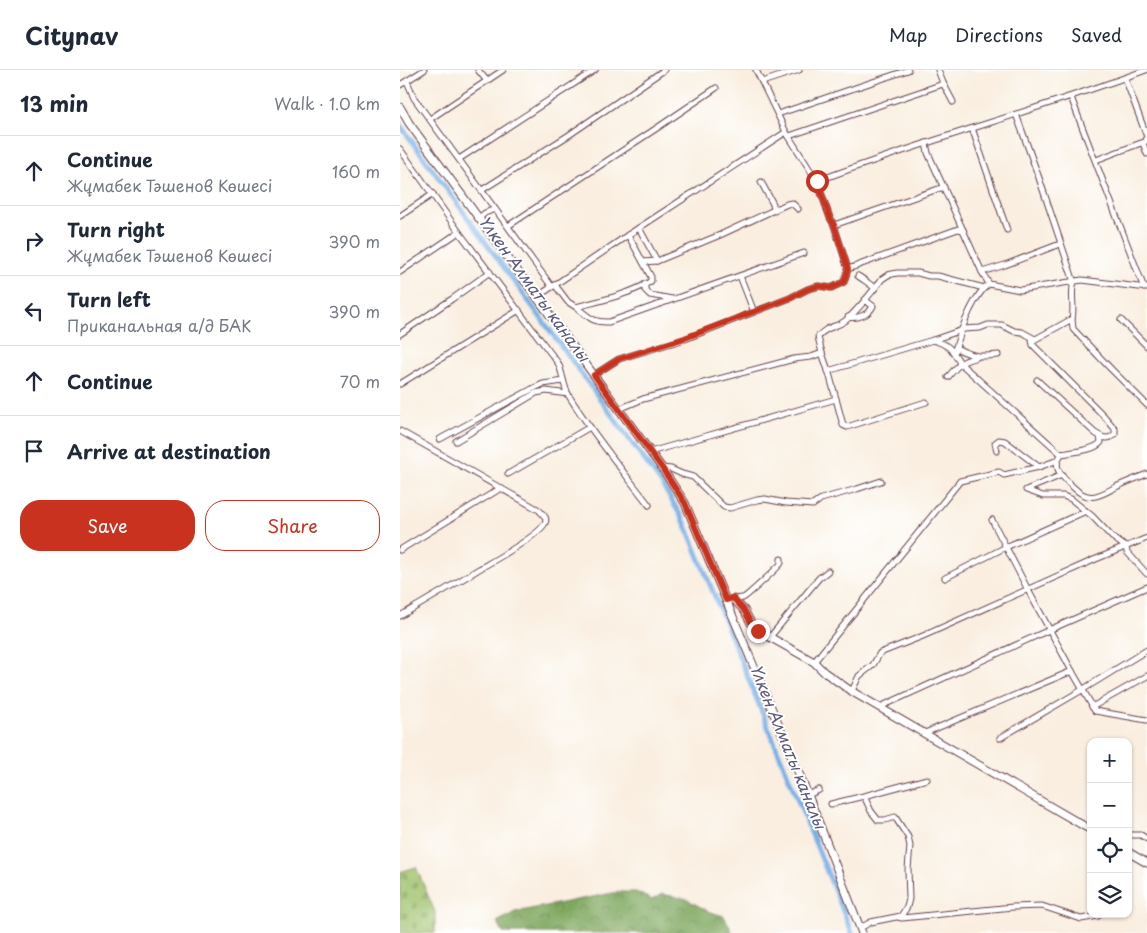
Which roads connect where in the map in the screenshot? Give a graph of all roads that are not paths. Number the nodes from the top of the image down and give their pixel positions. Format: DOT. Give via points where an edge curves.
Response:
graph roads {
  1 [pos="424,70"];
  2 [pos="478,70"];
  3 [pos="503,70"];
  4 [pos="595,70"];
  5 [pos="664,70"];
  6 [pos="756,70"];
  7 [pos="799,70"];
  8 [pos="908,70"];
  9 [pos="938,70"];
  10 [pos="1146,70"];
  11 [pos="1126,78"];
  12 [pos="487,80"];
  13 [pos="407,81"];
  14 [pos="762,82"];
  15 [pos="943,83"];
  16 [pos="400,85"];
  17 [pos="716,88"];
  18 [pos="1072,96"];
  19 [pos="953,102"];
  20 [pos="400,107"];
  21 [pos="778,114"];
  22 [pos="1016,114"];
  23 [pos="430,119"];
  24 [pos="972,128"];
  25 [pos="788,134"];
  26 [pos="926,143"];
  27 [pos="1143,143"];
  28 [pos="400,149"];
  29 [pos="1147,154"];
  30 [pos="403,158"];
  31 [pos="459,158"];
  32 [pos="1096,160"];
  33 [pos="817,181"];
  34 [pos="760,182"];
  35 [pos="944,187"];
  36 [pos="482,190"];
  37 [pos="433,194"];
  38 [pos="798,208"];
  39 [pos="495,209"];
  40 [pos="774,211"];
  41 [pos="400,216"];
  42 [pos="479,218"];
  43 [pos="834,225"];
  44 [pos="508,226"];
  45 [pos="639,228"];
  46 [pos="964,230"];
  47 [pos="1007,230"];
  48 [pos="459,232"];
  49 [pos="628,235"];
  50 [pos="1060,244"];
  51 [pos="804,253"];
  52 [pos="656,261"];
  53 [pos="643,262"];
  54 [pos="848,269"];
  55 [pos="400,272"];
  56 [pos="490,272"];
  57 [pos="982,272"];
  58 [pos="740,276"];
  59 [pos="858,276"];
  60 [pos="1074,282"];
  61 [pos="645,284"];
  62 [pos="989,284"];
  63 [pos="553,286"];
  64 [pos="875,288"];
  65 [pos="984,288"];
  66 [pos="1146,288"];
  67 [pos="537,297"];
  68 [pos="673,299"];
  69 [pos="866,300"];
  70 [pos="576,307"];
  71 [pos="519,310"];
  72 [pos="754,312"];
  73 [pos="848,317"];
  74 [pos="1072,319"];
  75 [pos="1122,320"];
  76 [pos="962,329"];
  77 [pos="400,334"];
  78 [pos="1035,339"];
  79 [pos="933,340"];
  80 [pos="1147,346"];
  81 [pos="955,350"];
  82 [pos="822,353"];
  83 [pos="998,355"];
  84 [pos="980,357"];
  85 [pos="961,363"];
  86 [pos="828,371"];
  87 [pos="594,375"];
  88 [pos="948,376"];
  89 [pos="1036,380"];
  90 [pos="563,381"];
  91 [pos="400,384"];
  92 [pos="568,394"];
  93 [pos="836,400"];
  94 [pos="926,402"];
  95 [pos="1147,405"];
  96 [pos="620,410"];
  97 [pos="590,427"];
  98 [pos="400,431"];
  99 [pos="1100,436"];
  100 [pos="440,439"];
  101 [pos="456,441"];
  102 [pos="997,451"];
  103 [pos="650,452"];
  104 [pos="1060,454"];
  105 [pos="1058,460"];
  106 [pos="1039,467"];
  107 [pos="662,468"];
  108 [pos="508,474"];
  109 [pos="1147,474"];
  110 [pos="1062,475"];
  111 [pos="881,481"];
  112 [pos="501,488"];
  113 [pos="649,505"];
  114 [pos="1086,511"];
  115 [pos="992,520"];
  116 [pos="1147,538"];
  117 [pos="1006,547"];
  118 [pos="1126,547"];
  119 [pos="400,550"];
  120 [pos="781,558"];
  121 [pos="828,571"];
  122 [pos="1147,574"];
  123 [pos="945,578"];
  124 [pos="1147,587"];
  125 [pos="1028,590"];
  126 [pos="730,600"];
  127 [pos="400,616"];
  128 [pos="1050,630"];
  129 [pos="770,637"];
  130 [pos="1147,650"];
  131 [pos="814,662"];
  132 [pos="1072,671"];
  133 [pos="1147,676"];
  134 [pos="1082,690"];
  135 [pos="852,692"];
  136 [pos="880,707"];
  137 [pos="1092,707"];
  138 [pos="1147,720"];
  139 [pos="925,733"];
  140 [pos="1000,738"];
  141 [pos="927,779"];
  142 [pos="819,790"];
  143 [pos="808,795"];
  144 [pos="864,796"];
  145 [pos="831,804"];
  146 [pos="1088,828"];
  147 [pos="1132,835"];
  148 [pos="1147,839"];
  149 [pos="1132,854"];
  150 [pos="1147,863"];
  151 [pos="898,917"];
  152 [pos="1087,918"];
  153 [pos="861,930"];
  1 -- 13 [label="street"];
  2 -- 12 [label="street"];
  3 -- 12 [label="street"];
  4 -- 31 [label="street"];
  5 -- 36 [label="street"];
  6 -- 14 [label="street"];
  7 -- 14 [label="street"];
  8 -- 21 [label="street"];
  9 -- 15 [label="street"];
  10 -- 11 [label="street"];
  11 -- 18 [label="street"];
  11 -- 27 [label="street" via="1146,137"];
  12 -- 23 [label="street"];
  13 -- 16 [label="street"];
  13 -- 23 [label="street" via="414,98"];
  14 -- 21 [label="street"];
  15 -- 19 [label="street"];
  15 -- 25 [label="street"];
  17 -- 44 [label="street"];
  18 -- 22 [label="street"];
  18 -- 32 [label="street"];
  20 -- 42 [label="main road"];
  21 -- 25 [label="street"];
  22 -- 24 [label="street"];
  22 -- 50 [label="street"];
  23 -- 31 [label="street"];
  24 -- 26 [label="street"];
  24 -- 47 [label="street"];
  25 -- 33 [label="street"];
  25 -- 45 [label="street"];
  26 -- 33 [label="street"];
  26 -- 35 [label="street"];
  27 -- 29 [label="street"];
  27 -- 32 [label="street"];
  28 -- 30 [label="street"];
  30 -- 37 [label="street"];
  31 -- 36 [label="street"];
  32 -- 66 [label="street"];
  33 -- 43 [label="street"];
  34 -- 40 [label="street"];
  35 -- 43 [label="street"];
  35 -- 46 [label="street"];
  36 -- 39 [label="street"];
  37 -- 41 [label="street"];
  37 -- 48 [label="street"];
  38 -- 40 [label="street" via="792,203"];
  39 -- 42 [label="street"];
  39 -- 44 [label="street"];
  40 -- 52 [label="street"];
  42 -- 67 [label="main road"];
  43 -- 54 [label="street"];
  44 -- 63 [label="street"];
  45 -- 49 [label="street"];
  45 -- 52 [label="street"];
  46 -- 54 [label="street" via="958,229"];
  46 -- 57 [label="street"];
  48 -- 55 [label="street"];
  48 -- 56 [label="street"];
  49 -- 53 [label="street"];
  49 -- 63 [label="street"];
  50 -- 57 [label="street"];
  50 -- 60 [label="street"];
  51 -- 58 [label="street"];
  52 -- 53 [label="street"];
  53 -- 61 [label="street" via="651,277 651,281"];
  54 -- 72 [label="street" via="844,282 831,288 819,286 808,289"];
  56 -- 71 [label="street"];
  56 -- 77 [label="street"];
  57 -- 62 [label="street"];
  58 -- 68 [label="street"];
  58 -- 72 [label="street"];
  59 -- 64 [label="street"];
  60 -- 62 [label="street" via="1020,290"];
  60 -- 66 [label="street" via="1082,280"];
  60 -- 74 [label="street"];
  61 -- 68 [label="street" via="650,295"];
  61 -- 70 [label="street"];
  62 -- 65 [label="street"];
  63 -- 67 [label="street"];
  63 -- 70 [label="street"];
  64 -- 65 [label="street" via="888,275 918,272"];
  64 -- 69 [label="street"];
  65 -- 76 [label="street"];
  67 -- 87 [label="main road"];
  68 -- 70 [label="street" via="600,323"];
  69 -- 73 [label="street"];
  69 -- 73 [label="street" via="872,306 869,312"];
  71 -- 90 [label="street" via="558,363"];
  71 -- 91 [label="street"];
  72 -- 87 [label="street" via="619,359"];
  73 -- 82 [label="street" via="822,332 818,338"];
  74 -- 78 [label="street"];
  74 -- 95 [label="street" via="1073,329"];
  75 -- 80 [label="street"];
  76 -- 78 [label="street" via="1002,325"];
  76 -- 79 [label="street"];
  76 -- 81 [label="street"];
  78 -- 99 [label="street" via="1033,345 1115,429 1112,437 1105,439"];
  79 -- 81 [label="street"];
  79 -- 86 [label="street"];
  81 -- 84 [label="street"];
  81 -- 85 [label="street"];
  82 -- 86 [label="street"];
  82 -- 96 [label="street" via="642,399"];
  83 -- 84 [label="street"];
  84 -- 85 [label="street"];
  85 -- 88 [label="street"];
  85 -- 104 [label="street"];
  86 -- 93 [label="street"];
  87 -- 96 [label="main road"];
  89 -- 99 [label="street"];
  90 -- 92 [label="street"];
  90 -- 100 [label="street" via="532,389"];
  92 -- 97 [label="street"];
  92 -- 101 [label="street" via="536,393"];
  93 -- 94 [label="street" via="843,424 847,427"];
  93 -- 103 [label="street"];
  96 -- 103 [label="main road"];
  97 -- 108 [label="street"];
  97 -- 113 [label="street"];
  98 -- 112 [label="street"];
  99 -- 104 [label="street" via="1099,445"];
  102 -- 106 [label="street" via="995,442 1005,440"];
  103 -- 107 [label="main road"];
  104 -- 105 [label="street"];
  105 -- 106 [label="street"];
  105 -- 110 [label="street"];
  106 -- 131 [label="street" via="960,481"];
  107 -- 111 [label="street" via="693,477 724,507 730,508 765,499 813,505 820,499"];
  107 -- 126 [label="main road" via="685,503"];
  109 -- 110 [label="street" via="1094,497 1076,490"];
  110 -- 114 [label="street" via="1026,490 1043,496 1063,496"];
  112 -- 119 [label="street"];
  112 -- 127 [label="street" via="539,510 545,523 521,544"];
  114 -- 117 [label="street"];
  114 -- 118 [label="street"];
  115 -- 117 [label="street"];
  116 -- 118 [label="street"];
  117 -- 123 [label="street"];
  117 -- 125 [label="street"];
  118 -- 122 [label="street"];
  118 -- 125 [label="street"];
  120 -- 126 [label="street" via="773,573 748,595"];
  121 -- 129 [label="street"];
  124 -- 128 [label="street"];
  125 -- 128 [label="street"];
  125 -- 135 [label="street" via="880,653 873,665 859,676"];
  126 -- 129 [label="main road" via="744,610 758,631"];
  126 -- 143 [label="main road"];
  128 -- 132 [label="street"];
  128 -- 136 [label="street"];
  129 -- 131 [label="main road"];
  130 -- 134 [label="street"];
  131 -- 135 [label="main road"];
  132 -- 134 [label="street"];
  132 -- 139 [label="street"];
  133 -- 137 [label="street"];
  134 -- 137 [label="street"];
  134 -- 140 [label="street"];
  135 -- 136 [label="main road"];
  136 -- 139 [label="main road"];
  137 -- 138 [label="street" via="1095,712"];
  139 -- 146 [label="main road"];
  141 -- 144 [label="street"];
  142 -- 143 [label="street"];
  143 -- 153 [label="main road"];
  144 -- 145 [label="street"];
  144 -- 151 [label="street" via="878,820 895,817 908,837 909,899"];
  147 -- 148 [label="street"];
  149 -- 150 [label="main road"];
  151 -- 152 [label="street" via="1042,906 1081,919"];
  151 -- 153 [label="street" via="870,922"];
}
